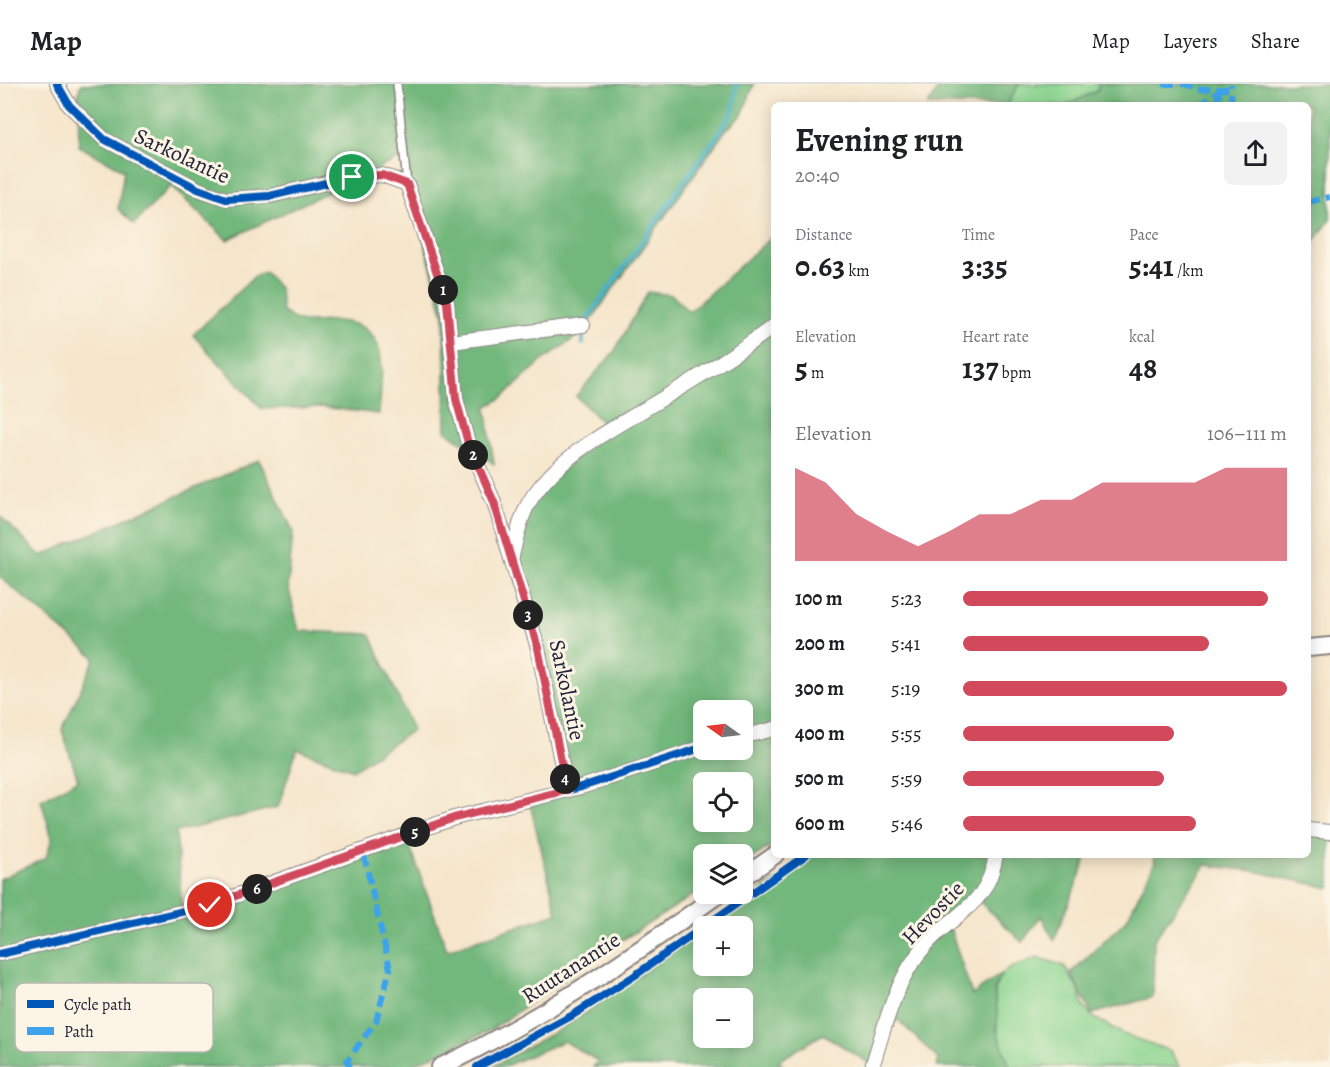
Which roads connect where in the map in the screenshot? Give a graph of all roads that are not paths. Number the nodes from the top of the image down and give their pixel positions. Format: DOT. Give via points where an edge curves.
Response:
graph roads {
  1 [pos="57,84"];
  2 [pos="397,84"];
  3 [pos="407,184"];
  4 [pos="583,325"];
  5 [pos="771,328"];
  6 [pos="451,342"];
  7 [pos="511,558"];
  8 [pos="1330,646"];
  9 [pos="1311,648"];
  10 [pos="771,730"];
  11 [pos="753,734"];
  12 [pos="693,750"];
  13 [pos="567,790"];
  14 [pos="1311,830"];
  15 [pos="1330,832"];
  16 [pos="771,858"];
  17 [pos="996,858"];
  18 [pos="753,870"];
  19 [pos="705,904"];
  20 [pos="0,954"];
  21 [pos="440,1067"];
  22 [pos="872,1067"];
  1 -- 3 [label="street, Sarkolantie" via="69,105 104,139 198,189 226,199 270,195 352,177 382,175"];
  2 -- 3 [label="lane"];
  3 -- 6 [label="street, Sarkolantie" via="447,303"];
  4 -- 6 [label="street"];
  5 -- 7 [label="street" via="570,457 531,498"];
  6 -- 7 [label="street, Sarkolantie" via="456,399 468,443 494,502"];
  7 -- 13 [label="street, Sarkolantie" via="538,648"];
  8 -- 9 [label="street"];
  10 -- 11 [label="street"];
  12 -- 13 [label="street"];
  13 -- 20 [label="street" via="454,818 210,905"];
  14 -- 15 [label="street"];
  16 -- 18 [label="street"];
  17 -- 22 [label="street, Hevostie" via="993,874 978,900 925,946 897,990"];
  19 -- 21 [label="street, Ruutanantie" via="540,1016"];
}
